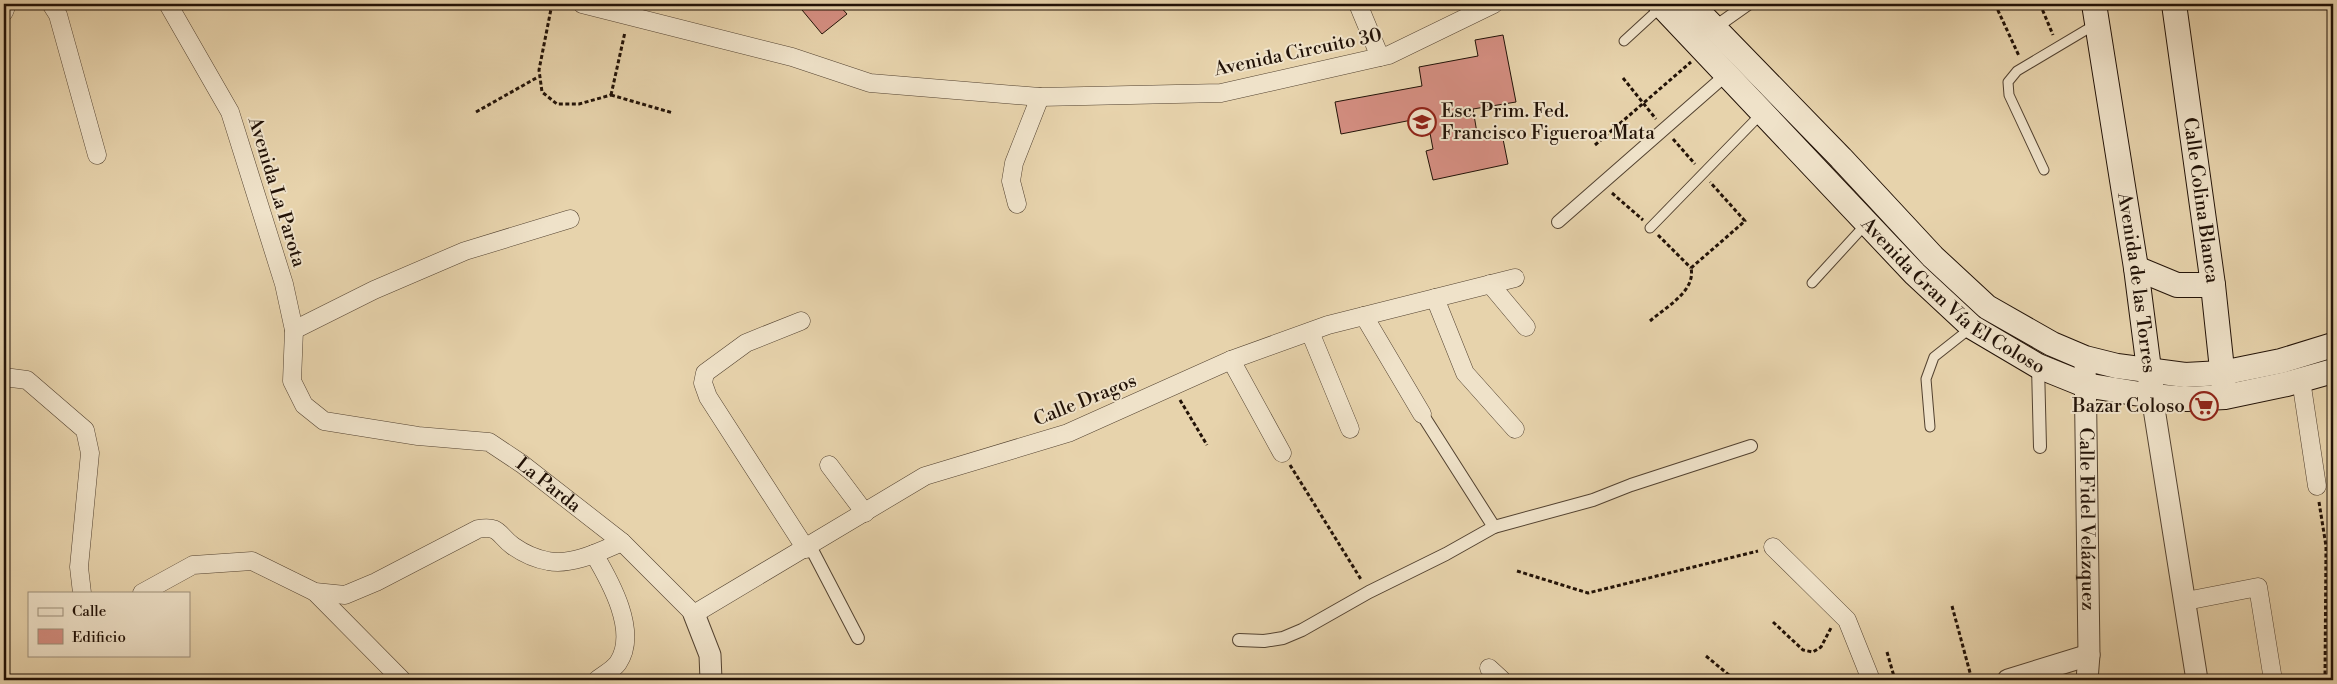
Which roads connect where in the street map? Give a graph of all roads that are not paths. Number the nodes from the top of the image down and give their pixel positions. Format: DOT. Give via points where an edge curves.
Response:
graph roads {
  1 [pos="7,4"];
  2 [pos="51,4"];
  3 [pos="168,4"];
  4 [pos="582,4"];
  5 [pos="1358,4"];
  6 [pos="1494,4"];
  7 [pos="1691,4"];
  8 [pos="1748,4"];
  9 [pos="2174,4"];
  10 [pos="1661,5"];
  11 [pos="4,12"];
  12 [pos="2095,13"];
  13 [pos="1714,28"];
  14 [pos="1624,41"];
  15 [pos="1380,57"];
  16 [pos="1727,74"];
  17 [pos="1040,97"];
  18 [pos="1763,112"];
  19 [pos="97,155"];
  20 [pos="2044,170"];
  21 [pos="1016,204"];
  22 [pos="570,219"];
  23 [pos="1558,222"];
  24 [pos="1868,223"];
  25 [pos="1650,228"];
  26 [pos="2136,268"];
  27 [pos="1515,278"];
  28 [pos="1812,283"];
  29 [pos="1490,284"];
  30 [pos="2213,285"];
  31 [pos="1435,298"];
  32 [pos="1364,316"];
  33 [pos="801,321"];
  34 [pos="1526,327"];
  35 [pos="1972,327"];
  36 [pos="294,330"];
  37 [pos="1310,332"];
  38 [pos="2333,345"];
  39 [pos="2085,358"];
  40 [pos="1231,360"];
  41 [pos="2038,366"];
  42 [pos="2149,371"];
  43 [pos="2333,371"];
  44 [pos="2222,373"];
  45 [pos="4,377"];
  46 [pos="2301,380"];
  47 [pos="2085,385"];
  48 [pos="2152,396"];
  49 [pos="2225,397"];
  50 [pos="304,405"];
  51 [pos="1422,414"];
  52 [pos="1930,426"];
  53 [pos="1350,429"];
  54 [pos="1515,429"];
  55 [pos="1751,446"];
  56 [pos="2040,447"];
  57 [pos="1282,453"];
  58 [pos="829,465"];
  59 [pos="2317,486"];
  60 [pos="865,513"];
  61 [pos="1494,527"];
  62 [pos="622,542"];
  63 [pos="808,547"];
  64 [pos="1773,547"];
  65 [pos="594,554"];
  66 [pos="82,592"];
  67 [pos="144,592"];
  68 [pos="315,592"];
  69 [pos="2186,601"];
  70 [pos="694,614"];
  71 [pos="858,638"];
  72 [pos="1239,640"];
  73 [pos="2089,655"];
  74 [pos="1489,668"];
  75 [pos="402,680"];
  76 [pos="597,680"];
  77 [pos="711,680"];
  78 [pos="1502,680"];
  79 [pos="1871,680"];
  80 [pos="2008,680"];
  81 [pos="2087,680"];
  82 [pos="2197,680"];
  83 [pos="2273,680"];
  1 -- 11 [label="street"];
  2 -- 19 [label="street" via="58,15"];
  3 -- 36 [label="street, Avenida La Parota" via="230,112 284,284"];
  4 -- 17 [label="street, Avenida Circuito 30" via="792,57 870,83"];
  5 -- 15 [label="street"];
  6 -- 15 [label="street, Avenida Circuito 30"];
  7 -- 13 [label="main road, Avenida Gran Vía El Coloso"];
  8 -- 13 [label="street"];
  9 -- 30 [label="main road, Calle Colina Blanca"];
  10 -- 14 [label="lane"];
  10 -- 16 [label="main road, Avenida Gran Vía El Coloso"];
  12 -- 20 [label="lane" via="2058,46 2017,70 2008,82 2008,95"];
  12 -- 26 [label="main road, Avenida de las Torres"];
  13 -- 39 [label="main road, Avenida Gran Vía El Coloso" via="1842,158 1933,257 1987,307 2052,344"];
  15 -- 17 [label="street, Avenida Circuito 30" via="1221,93"];
  16 -- 18 [label="main road, Avenida Gran Vía El Coloso"];
  16 -- 23 [label="street"];
  17 -- 21 [label="street" via="1014,163 1012,181"];
  18 -- 24 [label="main road, Avenida Gran Vía El Coloso"];
  18 -- 25 [label="lane"];
  22 -- 36 [label="street" via="465,251 374,290"];
  24 -- 28 [label="lane"];
  24 -- 35 [label="main road, Avenida Gran Vía El Coloso" via="1915,274"];
  26 -- 30 [label="main road" via="2178,285"];
  26 -- 42 [label="main road, Avenida de las Torres"];
  27 -- 29 [label="street, Calle Dragos"];
  29 -- 31 [label="street, Calle Dragos"];
  29 -- 34 [label="street"];
  30 -- 44 [label="main road, Calle Colina Blanca"];
  31 -- 32 [label="street, Calle Dragos"];
  31 -- 54 [label="street" via="1465,373"];
  32 -- 37 [label="street, Calle Dragos"];
  32 -- 51 [label="street"];
  33 -- 63 [label="street" via="746,343 705,373 703,383 708,397"];
  35 -- 41 [label="main road, Avenida Gran Vía El Coloso"];
  35 -- 52 [label="lane" via="1934,357 1926,379"];
  36 -- 50 [label="street, Avenida La Parota" via="292,382"];
  37 -- 40 [label="street, Calle Dragos"];
  37 -- 53 [label="street"];
  38 -- 44 [label="main road, Avenida Gran Vía El Coloso" via="2281,361"];
  39 -- 42 [label="main road, Avenida Gran Vía El Coloso"];
  39 -- 47 [label="street, Calle Fidel Velázquez"];
  40 -- 57 [label="street"];
  40 -- 60 [label="street, Calle Dragos" via="1068,433 925,476"];
  41 -- 47 [label="main road, Avenida Gran Vía El Coloso"];
  41 -- 56 [label="street"];
  42 -- 44 [label="main road, Avenida Gran Vía El Coloso" via="2185,375"];
  42 -- 48 [label="main road, Avenida de las Torres"];
  43 -- 46 [label="main road, Avenida Gran Vía El Coloso"];
  44 -- 49 [label="main road, Calle Colina Blanca"];
  45 -- 66 [label="street" via="27,380 85,430 90,453 79,567"];
  46 -- 49 [label="main road, Avenida Gran Vía El Coloso"];
  46 -- 59 [label="street"];
  47 -- 48 [label="main road, Avenida Gran Vía El Coloso"];
  47 -- 73 [label="street, Calle Fidel Velázquez"];
  48 -- 49 [label="main road, Avenida Gran Vía El Coloso" via="2187,399"];
  48 -- 69 [label="street, Avenida de las Torres"];
  50 -- 62 [label="street, La Parda" via="324,421 418,436 488,442 522,464"];
  51 -- 61 [label="street"];
  55 -- 61 [label="street" via="1593,500"];
  58 -- 60 [label="street"];
  60 -- 63 [label="street, Calle Dragos"];
  61 -- 72 [label="street" via="1302,630 1264,642"];
  62 -- 65 [label="street"];
  62 -- 70 [label="street, La Parda"];
  63 -- 70 [label="street, Calle Dragos"];
  63 -- 71 [label="street"];
  64 -- 79 [label="street" via="1847,620"];
  65 -- 68 [label="street" via="549,562 526,554 499,531 488,527 345,594"];
  65 -- 76 [label="street" via="609,580 626,628 625,644 618,663"];
  67 -- 68 [label="street" via="193,565 252,561"];
  68 -- 75 [label="street"];
  69 -- 82 [label="street, Avenida de las Torres"];
  69 -- 83 [label="street" via="2258,587"];
  70 -- 77 [label="street, La Parda" via="710,655"];
  73 -- 80 [label="street"];
  73 -- 81 [label="street, Calle Fidel Velázquez"];
  74 -- 78 [label="street"];
}
